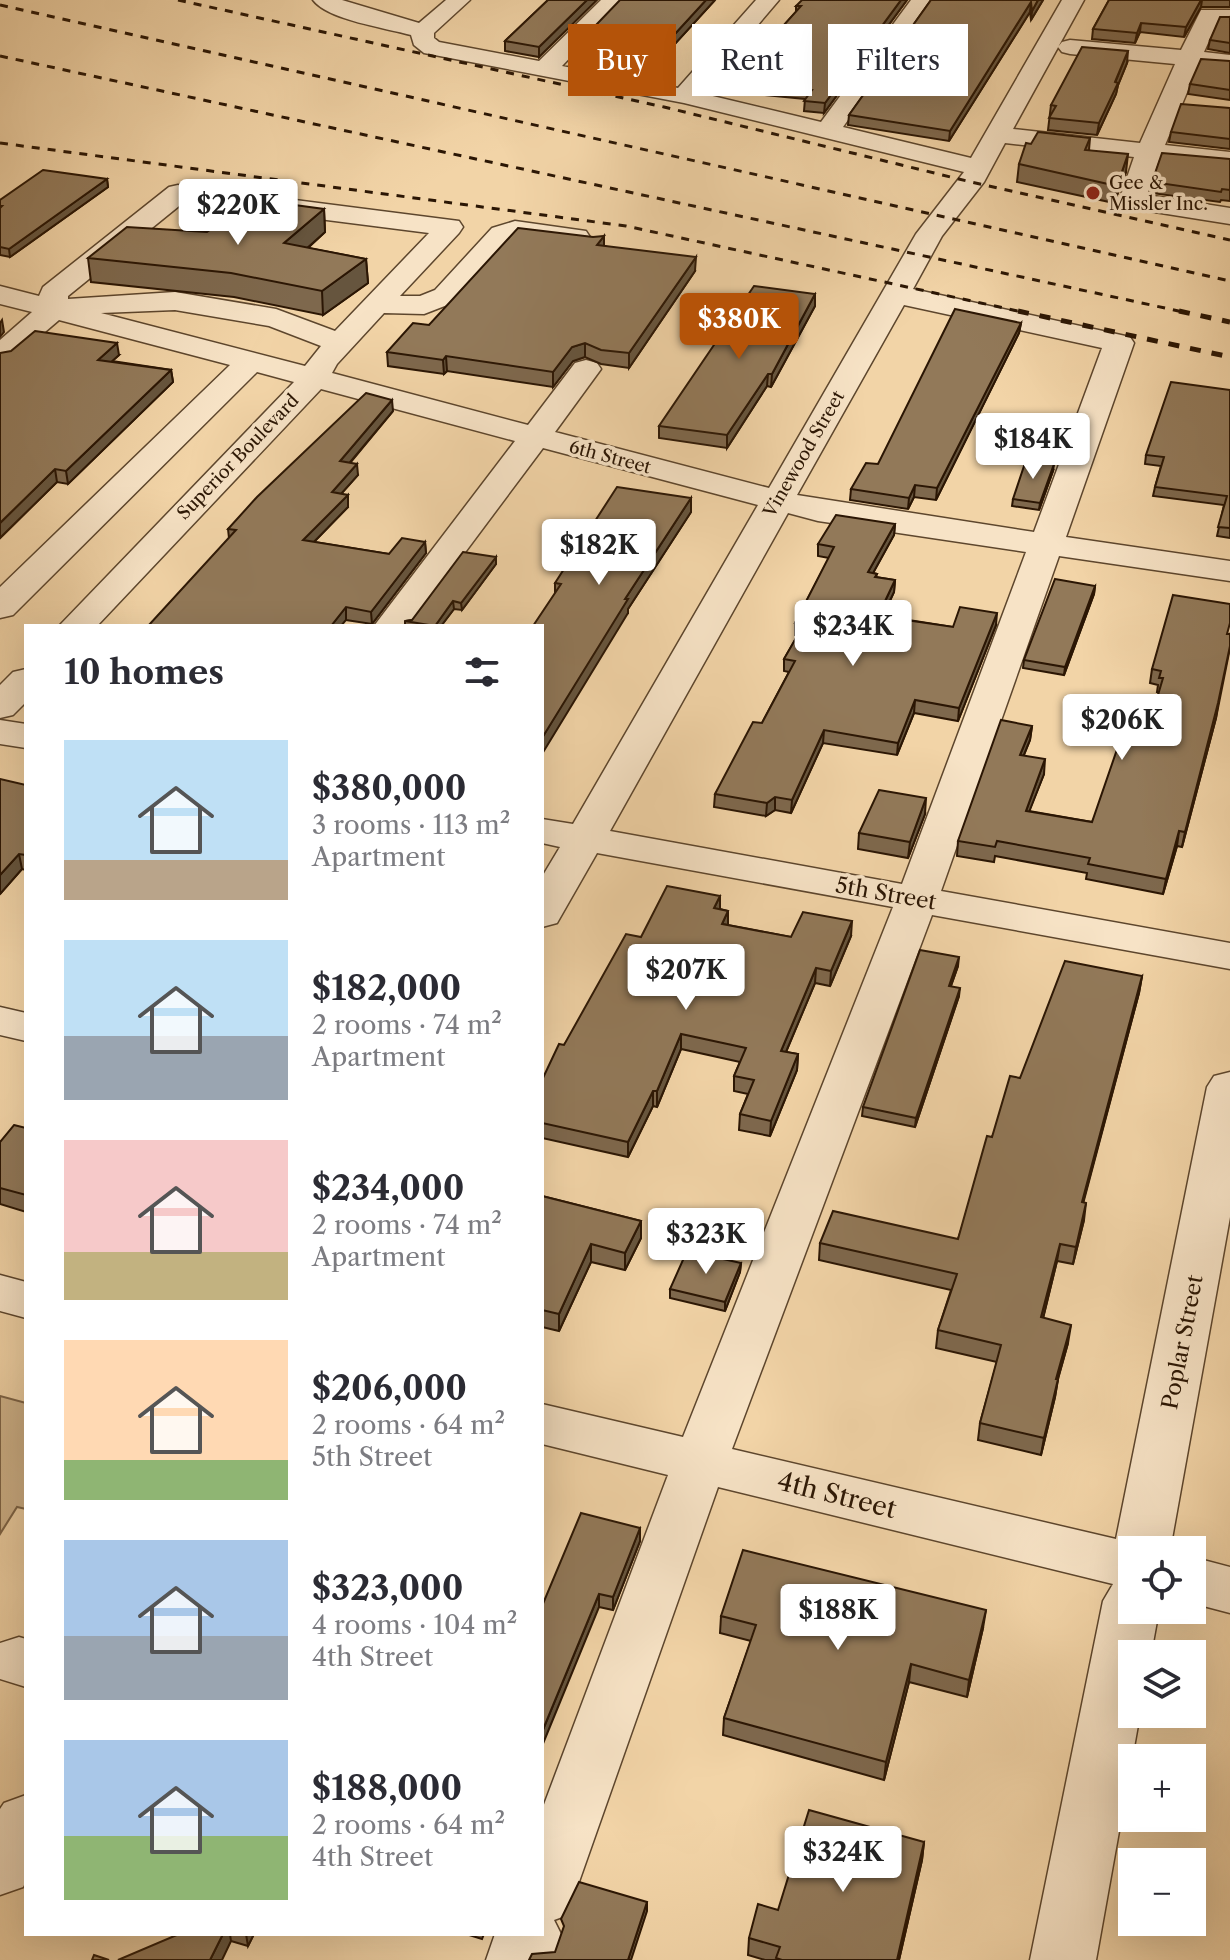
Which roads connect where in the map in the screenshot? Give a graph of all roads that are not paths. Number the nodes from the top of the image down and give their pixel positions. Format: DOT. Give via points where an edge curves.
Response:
graph roads {
  1 [pos="324,0"];
  2 [pos="459,0"];
  3 [pos="614,0"];
  4 [pos="768,0"];
  5 [pos="922,0"];
  6 [pos="1073,0"];
  7 [pos="1230,17"];
  8 [pos="423,31"];
  9 [pos="1048,45"];
  10 [pos="1190,58"];
  11 [pos="1230,62"];
  12 [pos="545,69"];
  13 [pos="684,96"];
  14 [pos="1172,103"];
  15 [pos="1201,106"];
  16 [pos="826,133"];
  17 [pos="998,135"];
  18 [pos="1148,151"];
  19 [pos="1230,160"];
  20 [pos="979,168"];
  21 [pos="1230,216"];
  22 [pos="593,240"];
  23 [pos="386,294"];
  24 [pos="895,294"];
  25 [pos="0,295"];
  26 [pos="54,309"];
  27 [pos="340,343"];
  28 [pos="0,355"];
  29 [pos="250,362"];
  30 [pos="586,369"];
  31 [pos="314,379"];
  32 [pos="533,436"];
  33 [pos="777,501"];
  34 [pos="1048,545"];
  35 [pos="1230,571"];
  36 [pos="0,607"];
  37 [pos="79,624"];
  38 [pos="393,624"];
  39 [pos="24,682"];
  40 [pos="0,707"];
  41 [pos="0,732"];
  42 [pos="24,736"];
  43 [pos="544,831"];
  44 [pos="585,838"];
  45 [pos="917,899"];
  46 [pos="544,910"];
  47 [pos="1230,956"];
  48 [pos="0,1021"];
  49 [pos="24,1027"];
  50 [pos="1230,1087"];
  51 [pos="0,1293"];
  52 [pos="24,1299"];
  53 [pos="544,1424"];
  54 [pos="700,1462"];
  55 [pos="1145,1536"];
  56 [pos="1118,1563"];
  57 [pos="1206,1584"];
  58 [pos="1230,1590"];
  59 [pos="1128,1624"];
  60 [pos="24,1825"];
  61 [pos="0,1867"];
  62 [pos="544,1891"];
  63 [pos="527,1936"];
  64 [pos="519,1960"];
  65 [pos="1063,1960"];
  1 -- 8 [label="street"];
  2 -- 8 [label="street"];
  3 -- 12 [label="street"];
  4 -- 13 [label="street"];
  5 -- 16 [label="street"];
  6 -- 9 [label="street, Vinewood Street"];
  7 -- 10 [label="street" via="1209,15"];
  8 -- 12 [label="street" via="422,40 432,48"];
  9 -- 10 [label="street"];
  9 -- 17 [label="street, Vinewood Street"];
  10 -- 11 [label="street"];
  10 -- 14 [label="street"];
  12 -- 13 [label="street"];
  13 -- 16 [label="street"];
  14 -- 15 [label="street"];
  14 -- 18 [label="street"];
  16 -- 20 [label="street"];
  17 -- 18 [label="street"];
  17 -- 20 [label="street, Vinewood Street"];
  18 -- 19 [label="street"];
  18 -- 21 [label="street" via="1132,201"];
  20 -- 24 [label="street, Vinewood Street" via="930,234"];
  22 -- 23 [label="street" via="515,229 502,234 445,296 424,305"];
  23 -- 26 [label="street, Superior Boulevard" via="449,227 178,193 53,293"];
  23 -- 27 [label="street, Superior Boulevard"];
  24 -- 33 [label="street, Vinewood Street"];
  24 -- 34 [label="street" via="1119,343"];
  25 -- 26 [label="street, 6th Street"];
  26 -- 27 [label="street" via="175,301 276,318"];
  26 -- 28 [label="street"];
  26 -- 29 [label="street, 6th Street"];
  27 -- 31 [label="street, Superior Boulevard"];
  29 -- 31 [label="street, 6th Street"];
  29 -- 36 [label="street"];
  30 -- 32 [label="street"];
  31 -- 32 [label="street, 6th Street"];
  31 -- 37 [label="street, Superior Boulevard"];
  32 -- 33 [label="street, 6th Street"];
  32 -- 38 [label="street"];
  33 -- 34 [label="street, 6th Street"];
  33 -- 44 [label="street, Vinewood Street"];
  34 -- 35 [label="street, 6th Street"];
  34 -- 45 [label="street"];
  39 -- 40 [label="street"];
  41 -- 42 [label="street"];
  43 -- 44 [label="street, 5th Street"];
  44 -- 45 [label="street, 5th Street"];
  44 -- 46 [label="street, Vinewood Street"];
  45 -- 47 [label="street, 5th Street"];
  45 -- 54 [label="street"];
  48 -- 49 [label="street"];
  50 -- 55 [label="street, Poplar Street"];
  51 -- 52 [label="street"];
  53 -- 54 [label="street, 4th Street"];
  54 -- 56 [label="street, 4th Street"];
  54 -- 62 [label="street"];
  57 -- 58 [label="street"];
  59 -- 65 [label="street"];
  60 -- 61 [label="street"];
  63 -- 64 [label="street"];
}
